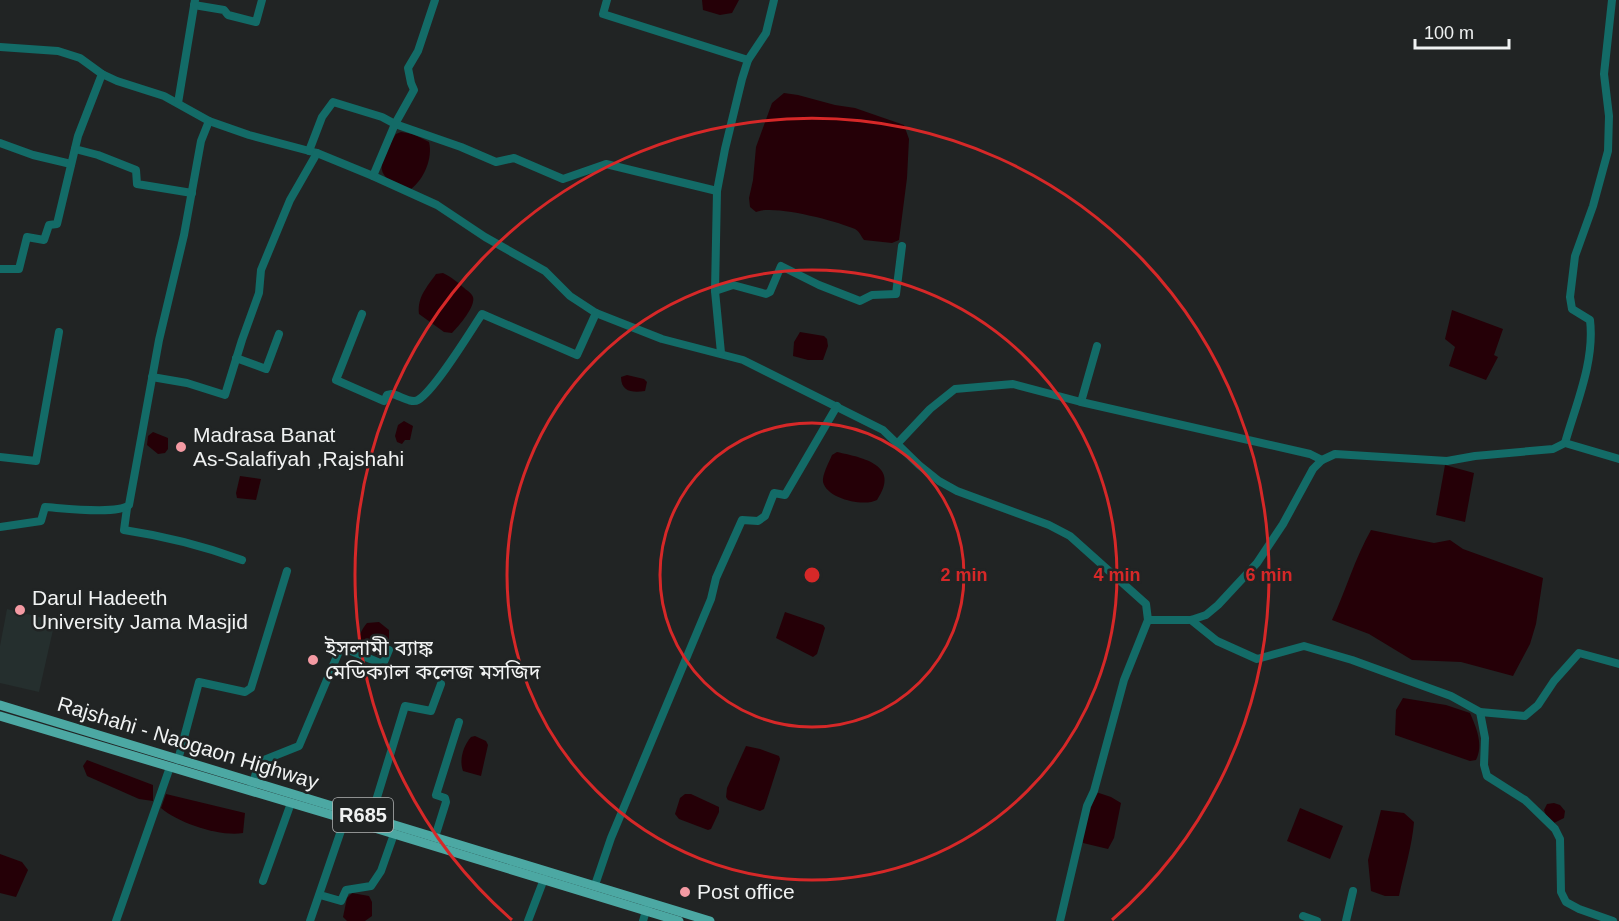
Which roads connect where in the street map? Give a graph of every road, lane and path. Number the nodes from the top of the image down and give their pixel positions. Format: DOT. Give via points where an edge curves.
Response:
graph roads {
  1 [pos="262,0"];
  2 [pos="435,0"];
  3 [pos="608,0"];
  4 [pos="774,0"];
  5 [pos="1612,0"];
  6 [pos="195,2"];
  7 [pos="0,46"];
  8 [pos="748,60"];
  9 [pos="102,74"];
  10 [pos="178,103"];
  11 [pos="209,121"];
  12 [pos="395,124"];
  13 [pos="0,143"];
  14 [pos="75,149"];
  15 [pos="313,152"];
  16 [pos="71,164"];
  17 [pos="373,176"];
  18 [pos="717,191"];
  19 [pos="192,193"];
  20 [pos="902,246"];
  21 [pos="0,269"];
  22 [pos="715,291"];
  23 [pos="596,313"];
  24 [pos="363,314"];
  25 [pos="59,332"];
  26 [pos="279,334"];
  27 [pos="1097,346"];
  28 [pos="721,353"];
  29 [pos="236,358"];
  30 [pos="152,377"];
  31 [pos="1081,402"];
  32 [pos="837,406"];
  33 [pos="1565,443"];
  34 [pos="897,444"];
  35 [pos="0,457"];
  36 [pos="1619,459"];
  37 [pos="1322,460"];
  38 [pos="127,508"];
  39 [pos="0,527"];
  40 [pos="242,560"];
  41 [pos="287,571"];
  42 [pos="1148,620"];
  43 [pos="1191,620"];
  44 [pos="389,650"];
  45 [pos="1619,664"];
  46 [pos="441,684"];
  47 [pos="0,705"];
  48 [pos="1480,712"];
  49 [pos="0,716"];
  50 [pos="459,722"];
  51 [pos="178,760"];
  52 [pos="170,767"];
  53 [pos="252,787"];
  54 [pos="291,803"];
  55 [pos="370,817"];
  56 [pos="345,819"];
  57 [pos="394,834"];
  58 [pos="435,837"];
  59 [pos="544,879"];
  60 [pos="263,881"];
  61 [pos="595,885"];
  62 [pos="1353,891"];
  63 [pos="320,895"];
  64 [pos="647,907"];
  65 [pos="1303,916"];
  66 [pos="116,921"];
  67 [pos="310,921"];
  68 [pos="528,921"];
  69 [pos="643,921"];
  70 [pos="679,921"];
  71 [pos="710,921"];
  72 [pos="1060,921"];
  73 [pos="1317,921"];
  74 [pos="1346,921"];
  75 [pos="1613,921"];
  1 -- 6 [label="street" via="256,22"];
  2 -- 12 [label="street" via="418,51 408,68 414,90"];
  3 -- 8 [label="street" via="603,14"];
  4 -- 8 [label="street" via="766,33"];
  5 -- 33 [label="street" via="1604,74 1608,152 1575,256 1570,297 1572,309 1590,320 1592,333 1587,370"];
  6 -- 10 [label="street"];
  7 -- 9 [label="street" via="58,51 80,58"];
  8 -- 18 [label="street"];
  9 -- 10 [label="street"];
  9 -- 14 [label="street"];
  10 -- 11 [label="street"];
  11 -- 15 [label="street"];
  11 -- 19 [label="street" via="201,141"];
  12 -- 15 [label="street" via="333,102 322,117"];
  12 -- 17 [label="street"];
  12 -- 18 [label="street" via="496,162 513,158 563,180 606,164"];
  13 -- 16 [label="street"];
  14 -- 16 [label="street"];
  14 -- 19 [label="street" via="136,170 137,184"];
  15 -- 17 [label="street"];
  15 -- 29 [label="street" via="261,270 259,293"];
  16 -- 21 [label="street" via="57,224 49,225 44,240 27,237 19,270"];
  17 -- 23 [label="street" via="437,205 545,271 570,296"];
  18 -- 22 [label="street"];
  19 -- 30 [label="street"];
  20 -- 22 [label="street" via="896,294 872,295 860,301 781,266 766,294 733,285"];
  22 -- 28 [label="street"];
  23 -- 24 [label="street" via="577,355 482,314 432,386 412,402 392,394 384,401 336,380"];
  23 -- 28 [label="street" via="662,339"];
  25 -- 35 [label="street" via="36,461"];
  26 -- 29 [label="street" via="266,369"];
  27 -- 31 [label="street"];
  28 -- 32 [label="street"];
  29 -- 30 [label="street" via="225,395"];
  30 -- 38 [label="street"];
  31 -- 34 [label="street" via="1013,384 955,389"];
  31 -- 37 [label="street" via="1310,454"];
  32 -- 34 [label="street" via="882,430"];
  32 -- 61 [label="street" via="785,495 774,493 765,516 758,521 742,520"];
  33 -- 36 [label="street"];
  33 -- 37 [label="street" via="1553,449 1447,461 1335,454"];
  34 -- 42 [label="street" via="919,465 957,490 1070,536 1146,604"];
  37 -- 43 [label="street" via="1257,563 1218,605"];
  38 -- 39 [label="street" via="45,507 41,520"];
  38 -- 40 [label="street" via="124,530"];
  41 -- 51 [label="street" via="251,688 245,692 199,682"];
  42 -- 43 [label="street"];
  42 -- 72 [label="street" via="1124,680 1087,806"];
  43 -- 48 [label="street" via="1217,640 1257,659 1304,646 1450,696"];
  44 -- 53 [label="street" via="380,663 340,649 299,746 260,762"];
  45 -- 48 [label="street" via="1579,653 1525,716"];
  46 -- 55 [label="street" via="431,711 405,706"];
  47 -- 51 [label="main road, Rajshahi - Naogaon Highway / R685"];
  48 -- 75 [label="street" via="1487,776 1525,800 1560,839 1561,892 1566,902"];
  49 -- 52 [label="main road, Rajshahi - Naogaon Highway / R685"];
  50 -- 58 [label="street" via="436,795 446,798 446,802"];
  51 -- 53 [label="main road, Rajshahi - Naogaon Highway / R685"];
  52 -- 53 [label="main road, Rajshahi - Naogaon Highway / R685"];
  52 -- 66 [label="street"];
  53 -- 54 [label="main road, Rajshahi - Naogaon Highway / R685"];
  53 -- 55 [label="main road, Rajshahi - Naogaon Highway / R685"];
  54 -- 56 [label="main road, Rajshahi - Naogaon Highway / R685"];
  54 -- 60 [label="street"];
  55 -- 58 [label="main road, Rajshahi - Naogaon Highway / R685"];
  56 -- 57 [label="main road, Rajshahi - Naogaon Highway / R685"];
  56 -- 63 [label="street"];
  57 -- 59 [label="main road, Rajshahi - Naogaon Highway / R685"];
  57 -- 63 [label="street" via="381,871 370,886 346,890 341,901"];
  58 -- 61 [label="main road, Rajshahi - Naogaon Highway / R685"];
  59 -- 64 [label="main road, Rajshahi - Naogaon Highway / R685"];
  59 -- 68 [label="street"];
  61 -- 64 [label="main road, Rajshahi - Naogaon Highway / R685"];
  62 -- 74 [label="street"];
  63 -- 67 [label="street"];
  64 -- 69 [label="street"];
  64 -- 70 [label="main road, Rajshahi - Naogaon Highway / R685"];
  64 -- 71 [label="main road, Rajshahi - Naogaon Highway / R685"];
  65 -- 73 [label="street"];
}
